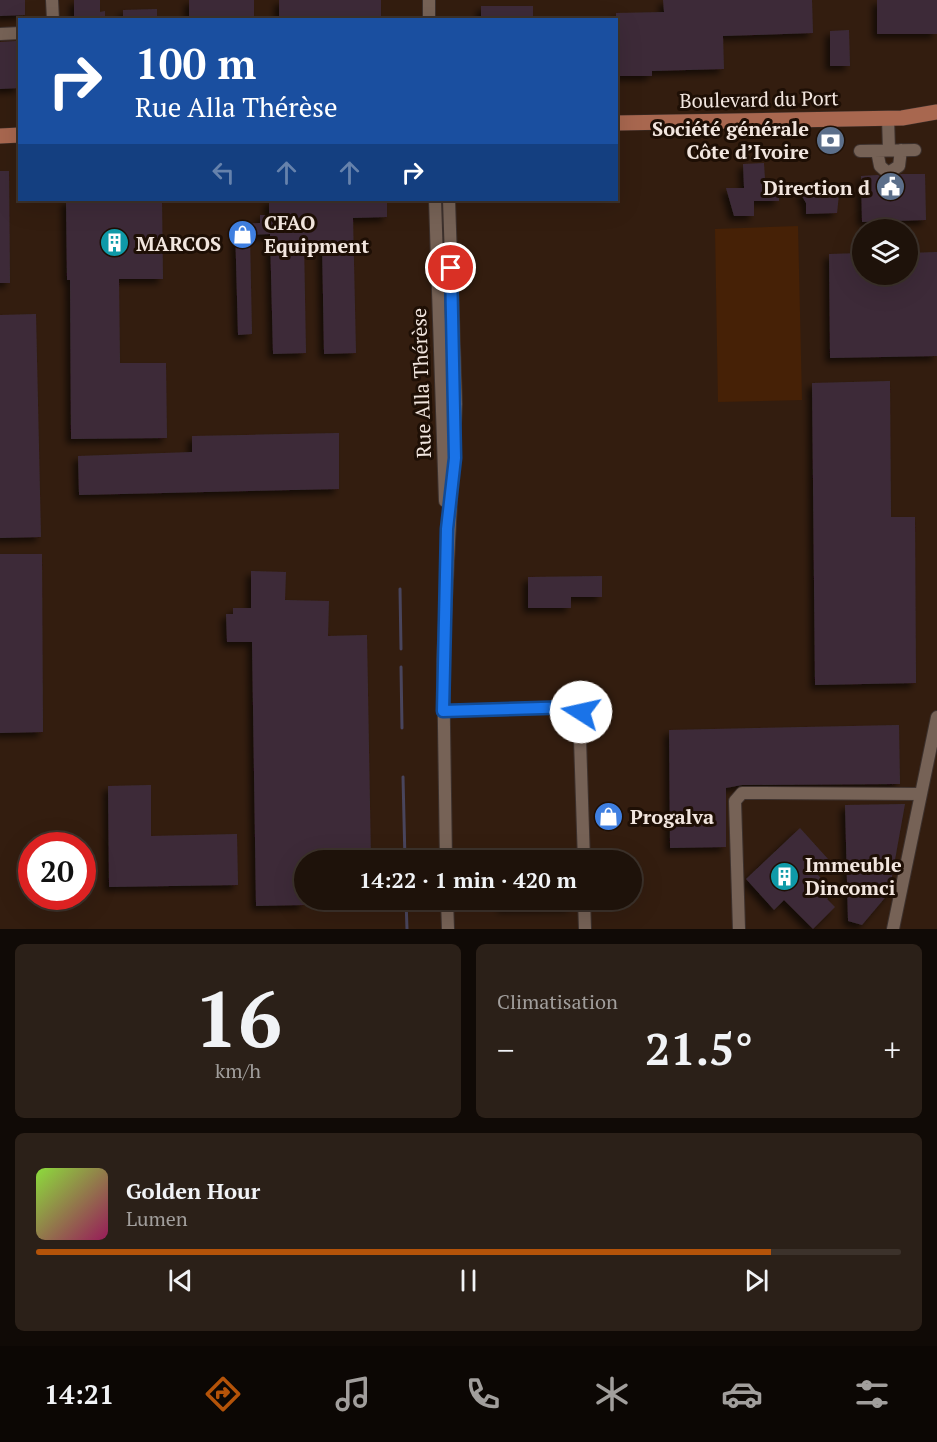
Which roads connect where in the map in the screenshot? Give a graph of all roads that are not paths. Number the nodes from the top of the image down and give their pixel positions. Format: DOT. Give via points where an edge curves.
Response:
graph roads {
  1 [pos="52,0"];
  2 [pos="429,0"];
  3 [pos="52,18"];
  4 [pos="429,18"];
  5 [pos="18,33"];
  6 [pos="0,34"];
  7 [pos="937,112"];
  8 [pos="895,118"];
  9 [pos="618,123"];
  10 [pos="937,123"];
  11 [pos="18,135"];
  12 [pos="0,136"];
  13 [pos="889,150"];
  14 [pos="915,150"];
  15 [pos="860,151"];
  16 [pos="435,201"];
  17 [pos="449,201"];
  18 [pos="447,529"];
  19 [pos="443,711"];
  20 [pos="937,717"];
  21 [pos="920,794"];
  22 [pos="446,850"];
  23 [pos="584,850"];
  24 [pos="447,910"];
  25 [pos="584,910"];
  26 [pos="448,929"];
  27 [pos="585,929"];
  28 [pos="739,929"];
  29 [pos="893,929"];
  1 -- 3 [label="street"];
  2 -- 4 [label="street"];
  5 -- 6 [label="street"];
  7 -- 8 [label="main road, Boulevard du Port"];
  8 -- 9 [label="main road, Boulevard du Port"];
  8 -- 10 [label="main road, Boulevard du Port"];
  8 -- 13 [label="street"];
  11 -- 12 [label="main road"];
  13 -- 14 [label="street"];
  13 -- 15 [label="street"];
  16 -- 18 [label="street, Rue Alla Thérèse"];
  17 -- 18 [label="street, Rue Alla Thérèse" via="456,404"];
  18 -- 19 [label="street, Rue Alla Thérèse"];
  19 -- 22 [label="street, Rue Alla Thérèse"];
  19 -- 23 [label="street" via="579,709"];
  20 -- 21 [label="street"];
  21 -- 28 [label="street" via="737,796"];
  21 -- 29 [label="street"];
  24 -- 26 [label="street"];
  25 -- 27 [label="street"];
}
